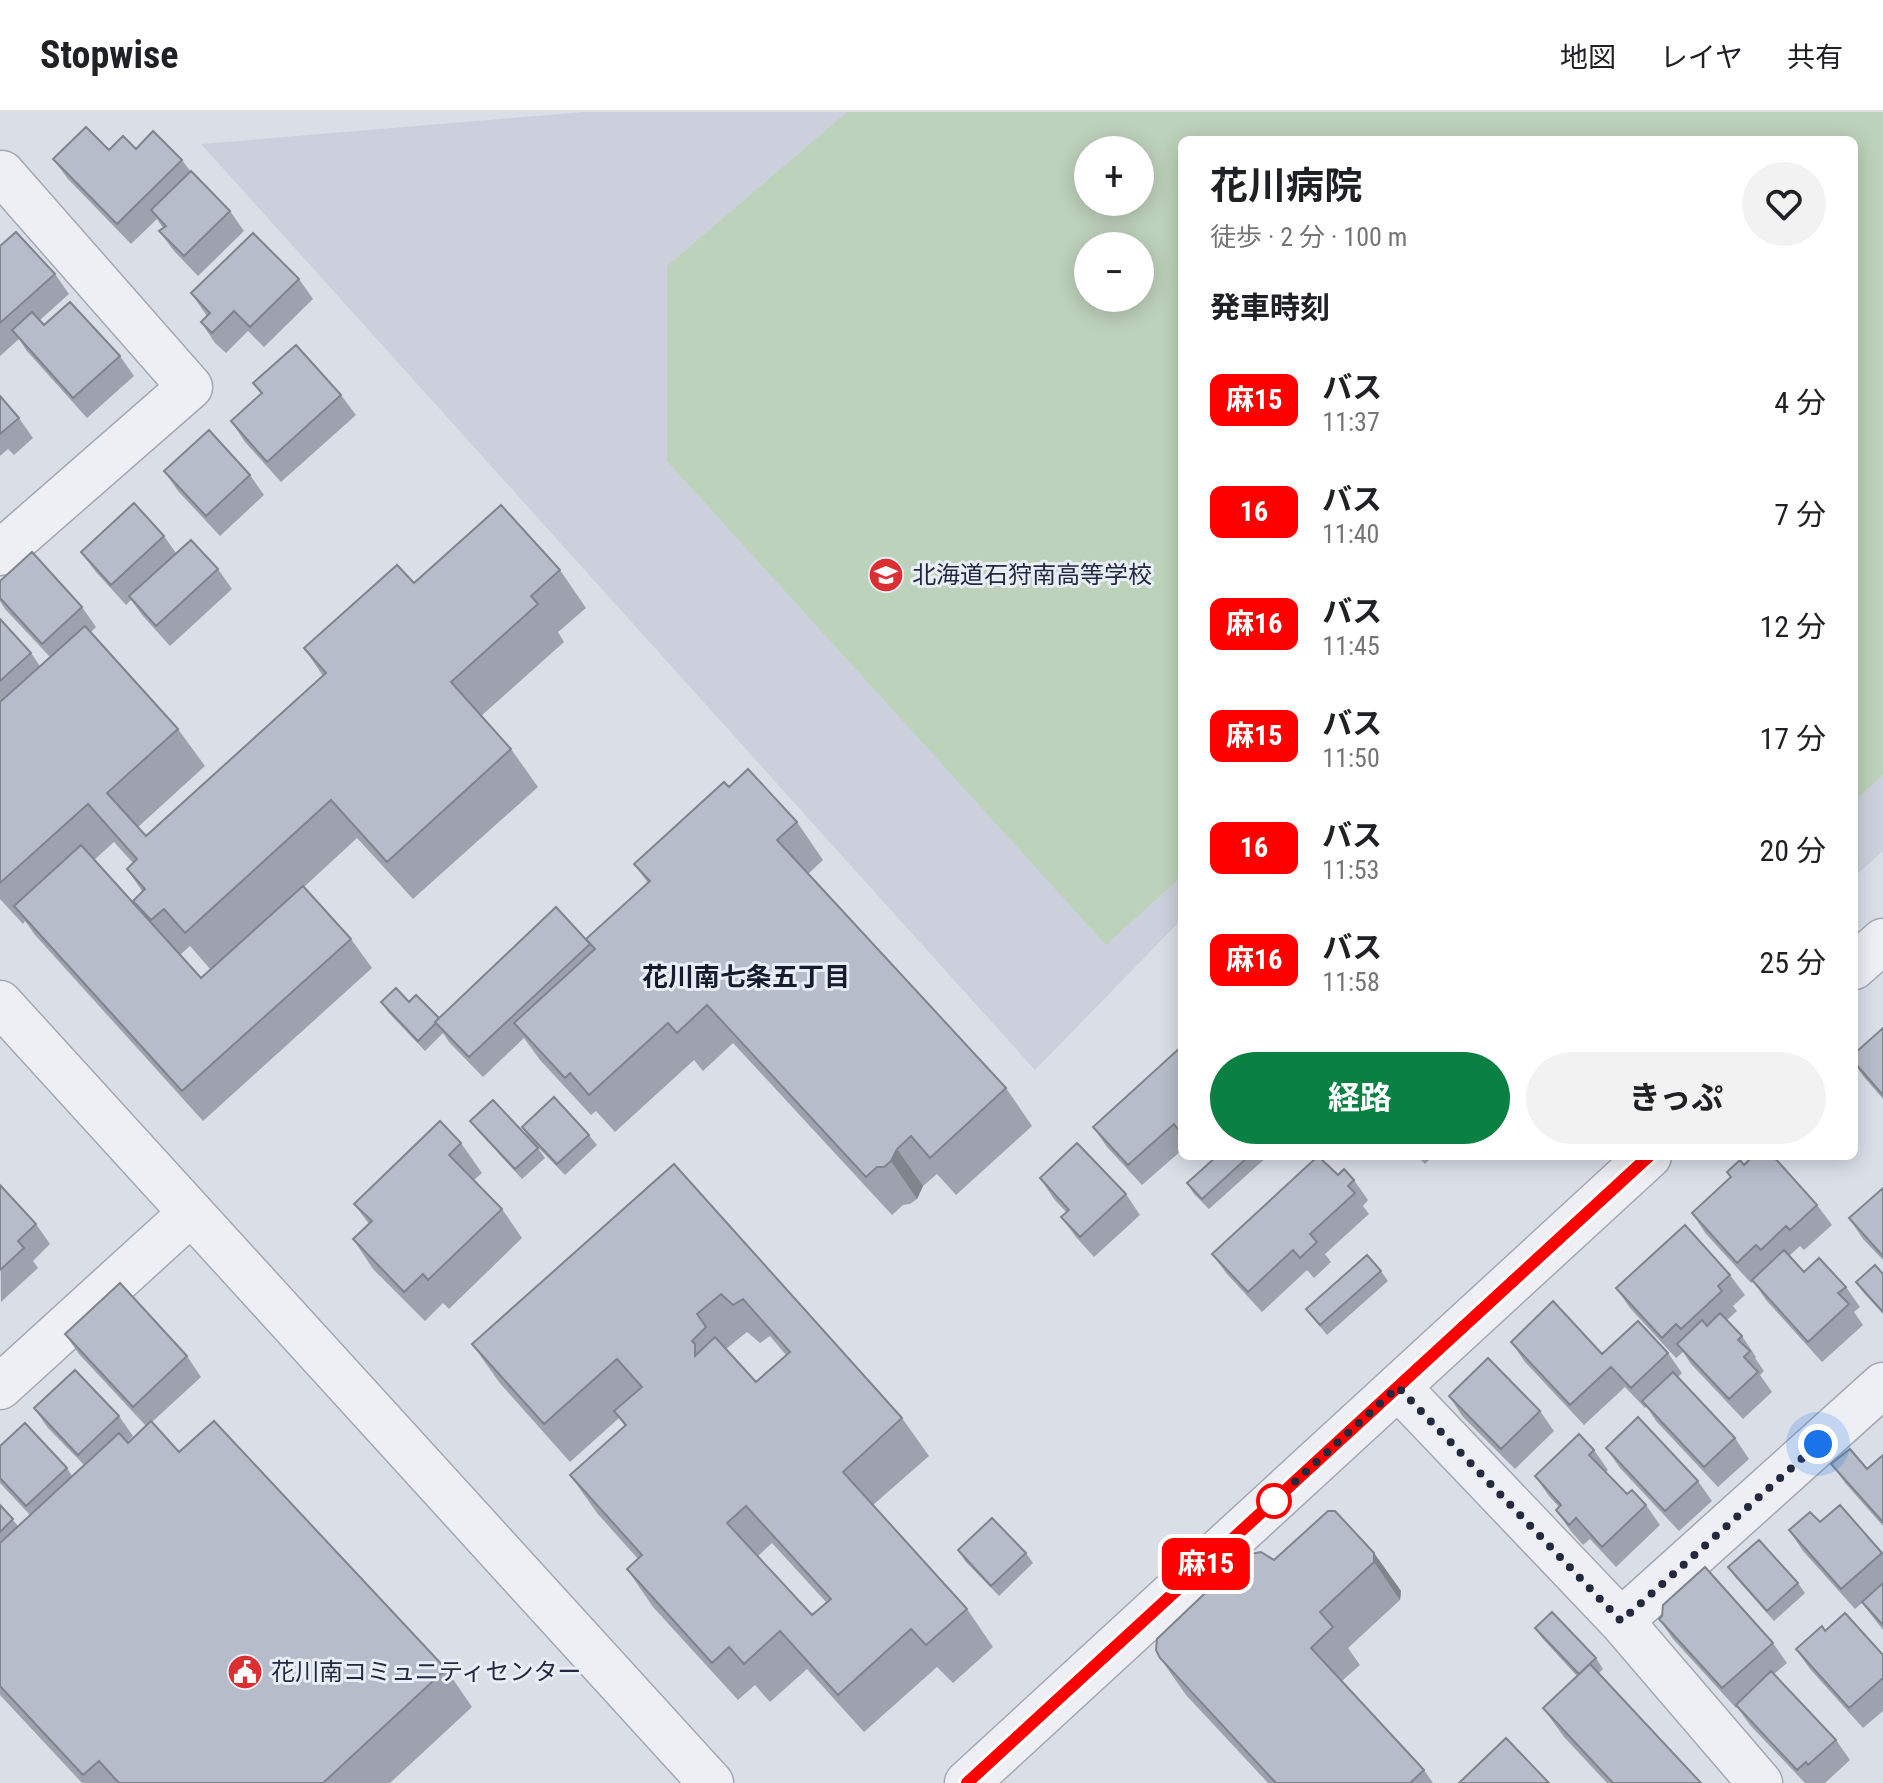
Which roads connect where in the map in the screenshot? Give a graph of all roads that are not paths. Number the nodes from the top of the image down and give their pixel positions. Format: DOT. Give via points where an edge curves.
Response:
graph roads {
  1 [pos="0,174"];
  2 [pos="0,553"];
  3 [pos="0,1003"];
  4 [pos="1645,1160"];
  5 [pos="191,1213"];
  6 [pos="1883,1385"];
  7 [pos="0,1387"];
  8 [pos="1398,1387"];
  9 [pos="1621,1621"];
  10 [pos="711,1783"];
  11 [pos="967,1783"];
  12 [pos="1760,1783"];
  1 -- 2 [label="street" via="190,387"];
  3 -- 5 [label="street"];
  4 -- 8 [label="street"];
  5 -- 7 [label="street"];
  5 -- 10 [label="street"];
  6 -- 9 [label="street"];
  8 -- 9 [label="street"];
  8 -- 11 [label="street"];
  9 -- 12 [label="street"];
}
